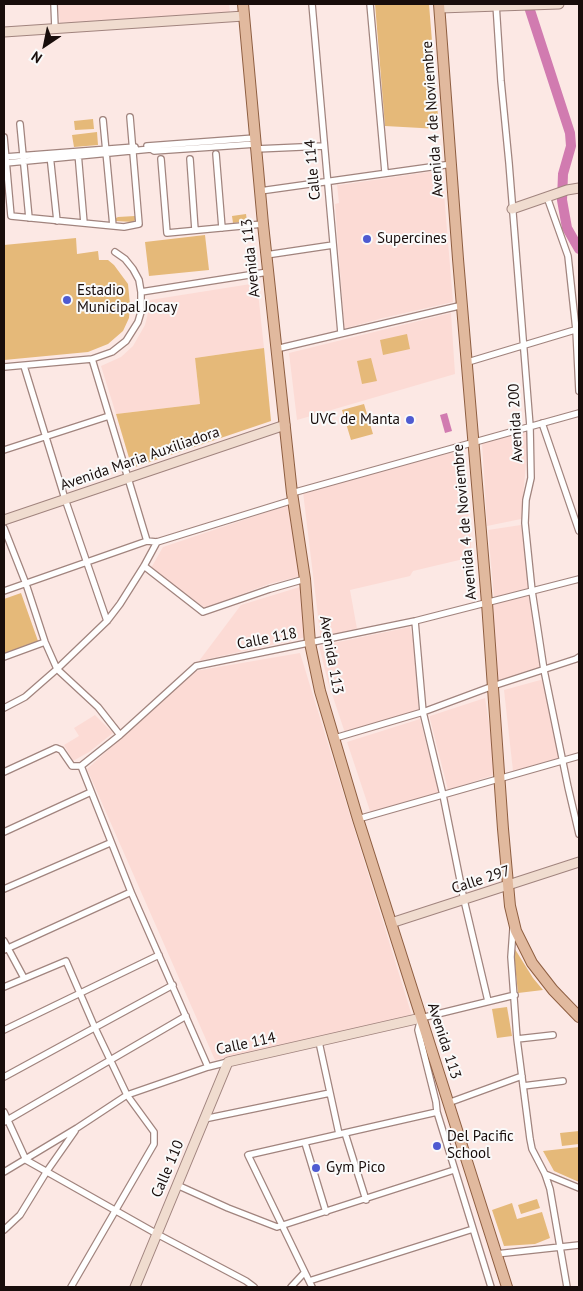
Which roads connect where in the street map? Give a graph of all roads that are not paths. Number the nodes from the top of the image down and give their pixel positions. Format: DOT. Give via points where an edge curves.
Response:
graph roads {
  1 [pos="54,4"];
  2 [pos="243,4"];
  3 [pos="312,4"];
  4 [pos="370,4"];
  5 [pos="559,4"];
  6 [pos="496,5"];
  7 [pos="439,6"];
  8 [pos="244,16"];
  9 [pos="55,28"];
  10 [pos="4,32"];
  11 [pos="130,117"];
  12 [pos="103,120"];
  13 [pos="20,124"];
  14 [pos="4,138"];
  15 [pos="256,143"];
  16 [pos="324,146"];
  17 [pos="133,149"];
  18 [pos="106,151"];
  19 [pos="78,154"];
  20 [pos="216,154"];
  21 [pos="50,156"];
  22 [pos="23,158"];
  23 [pos="161,159"];
  24 [pos="190,159"];
  25 [pos="6,160"];
  26 [pos="452,164"];
  27 [pos="385,172"];
  28 [pos="328,180"];
  29 [pos="579,188"];
  30 [pos="260,191"];
  31 [pos="551,196"];
  32 [pos="512,209"];
  33 [pos="29,218"];
  34 [pos="56,220"];
  35 [pos="84,223"];
  36 [pos="263,224"];
  37 [pos="113,226"];
  38 [pos="222,228"];
  39 [pos="196,230"];
  40 [pos="333,245"];
  41 [pos="115,252"];
  42 [pos="266,255"];
  43 [pos="268,272"];
  44 [pos="141,292"];
  45 [pos="463,305"];
  46 [pos="578,329"];
  47 [pos="341,334"];
  48 [pos="523,346"];
  49 [pos="276,349"];
  50 [pos="92,359"];
  51 [pos="468,362"];
  52 [pos="4,366"];
  53 [pos="24,366"];
  54 [pos="579,391"];
  55 [pos="579,413"];
  56 [pos="109,416"];
  57 [pos="542,423"];
  58 [pos="285,425"];
  59 [pos="530,426"];
  60 [pos="46,438"];
  61 [pos="474,442"];
  62 [pos="4,450"];
  63 [pos="128,478"];
  64 [pos="293,497"];
  65 [pos="65,499"];
  66 [pos="577,519"];
  67 [pos="4,520"];
  68 [pos="4,528"];
  69 [pos="579,531"];
  70 [pos="147,541"];
  71 [pos="157,542"];
  72 [pos="87,562"];
  73 [pos="144,566"];
  74 [pos="305,579"];
  75 [pos="579,579"];
  76 [pos="26,584"];
  77 [pos="4,591"];
  78 [pos="532,591"];
  79 [pos="487,603"];
  80 [pos="107,620"];
  81 [pos="414,621"];
  82 [pos="45,642"];
  83 [pos="310,643"];
  84 [pos="4,657"];
  85 [pos="579,657"];
  86 [pos="57,669"];
  87 [pos="544,670"];
  88 [pos="493,686"];
  89 [pos="4,708"];
  90 [pos="423,712"];
  91 [pos="120,735"];
  92 [pos="335,738"];
  93 [pos="579,756"];
  94 [pos="562,761"];
  95 [pos="80,766"];
  96 [pos="4,772"];
  97 [pos="500,778"];
  98 [pos="91,792"];
  99 [pos="443,795"];
  100 [pos="358,819"];
  101 [pos="4,832"];
  102 [pos="579,834"];
  103 [pos="110,843"];
  104 [pos="579,862"];
  105 [pos="508,885"];
  106 [pos="4,890"];
  107 [pos="131,892"];
  108 [pos="464,900"];
  109 [pos="513,922"];
  110 [pos="391,923"];
  111 [pos="4,941"];
  112 [pos="6,949"];
  113 [pos="160,955"];
  114 [pos="24,978"];
  115 [pos="173,986"];
  116 [pos="4,987"];
  117 [pos="81,994"];
  118 [pos="515,996"];
  119 [pos="488,1001"];
  120 [pos="186,1016"];
  121 [pos="579,1017"];
  122 [pos="421,1018"];
  123 [pos="95,1028"];
  124 [pos="4,1030"];
  125 [pos="553,1035"];
  126 [pos="518,1039"];
  127 [pos="319,1042"];
  128 [pos="110,1062"];
  129 [pos="228,1062"];
  130 [pos="208,1067"];
  131 [pos="522,1076"];
  132 [pos="4,1077"];
  133 [pos="563,1080"];
  134 [pos="523,1086"];
  135 [pos="330,1093"];
  136 [pos="127,1095"];
  137 [pos="448,1102"];
  138 [pos="4,1112"];
  139 [pos="437,1112"];
  140 [pos="204,1120"];
  141 [pos="6,1121"];
  142 [pos="78,1128"];
  143 [pos="342,1134"];
  144 [pos="305,1143"];
  145 [pos="26,1160"];
  146 [pos="454,1170"];
  147 [pos="47,1171"];
  148 [pos="4,1172"];
  149 [pos="545,1174"];
  150 [pos="177,1185"];
  151 [pos="579,1188"];
  152 [pos="366,1200"];
  153 [pos="114,1210"];
  154 [pos="326,1212"];
  155 [pos="282,1226"];
  156 [pos="473,1229"];
  157 [pos="4,1230"];
  158 [pos="157,1234"];
  159 [pos="579,1245"];
  160 [pos="561,1247"];
  161 [pos="496,1254"];
  162 [pos="304,1273"];
  163 [pos="309,1281"];
  164 [pos="71,1287"];
  165 [pos="135,1287"];
  166 [pos="254,1287"];
  167 [pos="291,1287"];
  168 [pos="312,1287"];
  169 [pos="491,1287"];
  170 [pos="507,1287"];
  171 [pos="567,1287"];
  1 -- 9 [label="street"];
  2 -- 8 [label="main road, Avenida 113"];
  3 -- 16 [label="street, Calle 114"];
  4 -- 27 [label="street"];
  5 -- 6 [label="street"];
  6 -- 7 [label="street"];
  6 -- 32 [label="street, Avenida 200"];
  7 -- 26 [label="main road, Avenida 4 de Noviembre"];
  8 -- 9 [label="street"];
  8 -- 15 [label="main road, Avenida 113"];
  9 -- 10 [label="street"];
  11 -- 17 [label="street"];
  12 -- 18 [label="street"];
  13 -- 22 [label="street"];
  14 -- 25 [label="street"];
  15 -- 16 [label="street"];
  15 -- 17 [label="street"];
  15 -- 30 [label="main road, Avenida 113"];
  16 -- 28 [label="street, Calle 114"];
  17 -- 18 [label="street"];
  17 -- 37 [label="street" via="139,224"];
  18 -- 19 [label="street"];
  18 -- 37 [label="street"];
  19 -- 21 [label="street"];
  19 -- 35 [label="street"];
  20 -- 38 [label="street"];
  21 -- 22 [label="street"];
  21 -- 34 [label="street"];
  22 -- 25 [label="street"];
  22 -- 33 [label="street"];
  23 -- 39 [label="street" via="167,233"];
  24 -- 39 [label="street"];
  25 -- 33 [label="street" via="11,216"];
  26 -- 27 [label="street"];
  26 -- 45 [label="main road, Avenida 4 de Noviembre"];
  27 -- 28 [label="street"];
  28 -- 30 [label="street"];
  28 -- 40 [label="street, Calle 114"];
  29 -- 31 [label="street"];
  30 -- 36 [label="main road, Avenida 113"];
  31 -- 32 [label="street"];
  31 -- 46 [label="street" via="568,256"];
  32 -- 48 [label="street, Avenida 200"];
  33 -- 34 [label="street"];
  34 -- 35 [label="street"];
  35 -- 37 [label="street"];
  36 -- 38 [label="street"];
  36 -- 42 [label="main road, Avenida 113"];
  38 -- 39 [label="street"];
  40 -- 42 [label="street"];
  40 -- 47 [label="street, Calle 114"];
  41 -- 44 [label="street" via="133,269"];
  42 -- 43 [label="main road, Avenida 113"];
  43 -- 44 [label="street"];
  43 -- 49 [label="main road, Avenida 113"];
  44 -- 50 [label="street" via="141,312 131,335 112,352"];
  45 -- 47 [label="street"];
  45 -- 51 [label="main road, Avenida 4 de Noviembre"];
  46 -- 48 [label="street"];
  46 -- 54 [label="street"];
  47 -- 49 [label="street"];
  48 -- 51 [label="street"];
  48 -- 59 [label="street, Avenida 200"];
  49 -- 58 [label="main road, Avenida 113"];
  50 -- 53 [label="street"];
  50 -- 56 [label="street"];
  51 -- 61 [label="main road, Avenida 4 de Noviembre"];
  52 -- 53 [label="street"];
  53 -- 60 [label="street"];
  55 -- 57 [label="street"];
  56 -- 60 [label="street"];
  56 -- 63 [label="street"];
  57 -- 59 [label="street"];
  57 -- 66 [label="street"];
  58 -- 63 [label="street, Avenida Maria Auxiliadora"];
  58 -- 64 [label="main road, Avenida 113"];
  59 -- 61 [label="street"];
  59 -- 78 [label="street, Avenida 200" via="531,478 525,523"];
  60 -- 62 [label="street"];
  60 -- 65 [label="street"];
  61 -- 64 [label="street"];
  61 -- 79 [label="main road, Avenida 4 de Noviembre"];
  63 -- 65 [label="street, Avenida Maria Auxiliadora"];
  63 -- 70 [label="street"];
  64 -- 71 [label="street"];
  64 -- 74 [label="main road, Avenida 113"];
  65 -- 67 [label="street, Avenida Maria Auxiliadora"];
  65 -- 72 [label="street"];
  66 -- 69 [label="street"];
  68 -- 76 [label="street"];
  70 -- 71 [label="street"];
  70 -- 72 [label="street"];
  71 -- 73 [label="street"];
  72 -- 76 [label="street"];
  72 -- 80 [label="street"];
  73 -- 74 [label="street" via="202,612"];
  73 -- 80 [label="street"];
  74 -- 83 [label="main road, Avenida 113"];
  75 -- 78 [label="street, Calle 118"];
  76 -- 77 [label="street"];
  76 -- 82 [label="street"];
  78 -- 79 [label="street, Calle 118"];
  78 -- 87 [label="street, Avenida 200"];
  79 -- 81 [label="street, Calle 118"];
  79 -- 88 [label="main road, Avenida 4 de Noviembre"];
  80 -- 86 [label="street"];
  81 -- 83 [label="street, Calle 118"];
  81 -- 90 [label="street"];
  82 -- 84 [label="street"];
  82 -- 86 [label="street"];
  83 -- 91 [label="street, Calle 118" via="196,666"];
  83 -- 92 [label="main road, Avenida 113"];
  85 -- 87 [label="street"];
  86 -- 89 [label="street" via="25,697"];
  86 -- 91 [label="street" via="98,706"];
  87 -- 88 [label="street"];
  87 -- 94 [label="street, Avenida 200"];
  88 -- 90 [label="street"];
  88 -- 97 [label="main road, Avenida 4 de Noviembre"];
  90 -- 92 [label="street"];
  90 -- 99 [label="street"];
  91 -- 95 [label="street, Calle 118"];
  92 -- 100 [label="main road, Avenida 113"];
  93 -- 94 [label="street"];
  94 -- 97 [label="street"];
  94 -- 102 [label="street, Avenida 200"];
  95 -- 96 [label="street" via="72,766 60,750 54,749"];
  95 -- 98 [label="street"];
  97 -- 99 [label="street"];
  97 -- 105 [label="main road, Avenida 4 de Noviembre"];
  98 -- 101 [label="street"];
  98 -- 103 [label="street"];
  99 -- 100 [label="street"];
  99 -- 108 [label="street"];
  100 -- 110 [label="main road, Avenida 113"];
  103 -- 106 [label="street"];
  103 -- 107 [label="street"];
  104 -- 105 [label="street, Calle 297"];
  105 -- 108 [label="street, Calle 297"];
  105 -- 109 [label="main road, Avenida 4 de Noviembre"];
  107 -- 112 [label="street"];
  107 -- 113 [label="street"];
  108 -- 110 [label="street, Calle 297"];
  108 -- 119 [label="street"];
  109 -- 118 [label="street" via="511,957"];
  109 -- 121 [label="main road, Avenida 4 de Noviembre" via="538,972"];
  110 -- 122 [label="main road, Avenida 113"];
  111 -- 112 [label="street"];
  112 -- 114 [label="street"];
  113 -- 115 [label="street"];
  113 -- 117 [label="street"];
  114 -- 116 [label="street"];
  114 -- 117 [label="street" via="66,961"];
  115 -- 120 [label="street"];
  115 -- 123 [label="street"];
  117 -- 123 [label="street"];
  117 -- 124 [label="street"];
  118 -- 119 [label="street, Calle 114"];
  118 -- 126 [label="street"];
  119 -- 122 [label="street, Calle 114"];
  120 -- 128 [label="street"];
  120 -- 130 [label="street"];
  122 -- 127 [label="street, Calle 114"];
  122 -- 137 [label="main road, Avenida 113"];
  122 -- 139 [label="street" via="418,1030"];
  123 -- 128 [label="street"];
  123 -- 132 [label="street"];
  125 -- 126 [label="street"];
  126 -- 131 [label="street"];
  127 -- 129 [label="street, Calle 114"];
  127 -- 135 [label="street"];
  128 -- 136 [label="street"];
  128 -- 141 [label="street"];
  129 -- 130 [label="street, Calle 114"];
  129 -- 140 [label="street, Calle 110"];
  130 -- 136 [label="street, Calle 114"];
  131 -- 134 [label="street"];
  131 -- 137 [label="street"];
  133 -- 134 [label="street"];
  134 -- 149 [label="street" via="532,1149"];
  135 -- 140 [label="street"];
  135 -- 143 [label="street"];
  136 -- 142 [label="street, Calle 114"];
  136 -- 153 [label="street" via="154,1132 154,1144"];
  137 -- 161 [label="main road, Avenida 113"];
  138 -- 141 [label="street"];
  139 -- 143 [label="street"];
  139 -- 146 [label="street"];
  140 -- 150 [label="street, Calle 110"];
  141 -- 145 [label="street"];
  142 -- 145 [label="street, Calle 114"];
  142 -- 147 [label="street"];
  143 -- 144 [label="street"];
  143 -- 152 [label="street"];
  144 -- 154 [label="street"];
  144 -- 155 [label="street" via="248,1155"];
  145 -- 147 [label="street"];
  145 -- 148 [label="street, Calle 114"];
  146 -- 152 [label="street"];
  146 -- 156 [label="street"];
  147 -- 153 [label="street"];
  147 -- 157 [label="street" via="20,1215"];
  149 -- 151 [label="street"];
  149 -- 160 [label="street"];
  150 -- 155 [label="street" via="260,1221"];
  150 -- 158 [label="street, Calle 110"];
  152 -- 154 [label="street"];
  153 -- 158 [label="street"];
  153 -- 164 [label="street"];
  154 -- 155 [label="street"];
  155 -- 162 [label="street"];
  156 -- 163 [label="street"];
  156 -- 169 [label="street"];
  158 -- 165 [label="street, Calle 110"];
  158 -- 166 [label="street"];
  159 -- 160 [label="street"];
  160 -- 161 [label="street"];
  160 -- 171 [label="street"];
  161 -- 170 [label="main road, Avenida 113"];
  162 -- 163 [label="street"];
  162 -- 167 [label="street"];
  163 -- 168 [label="street"];
}
